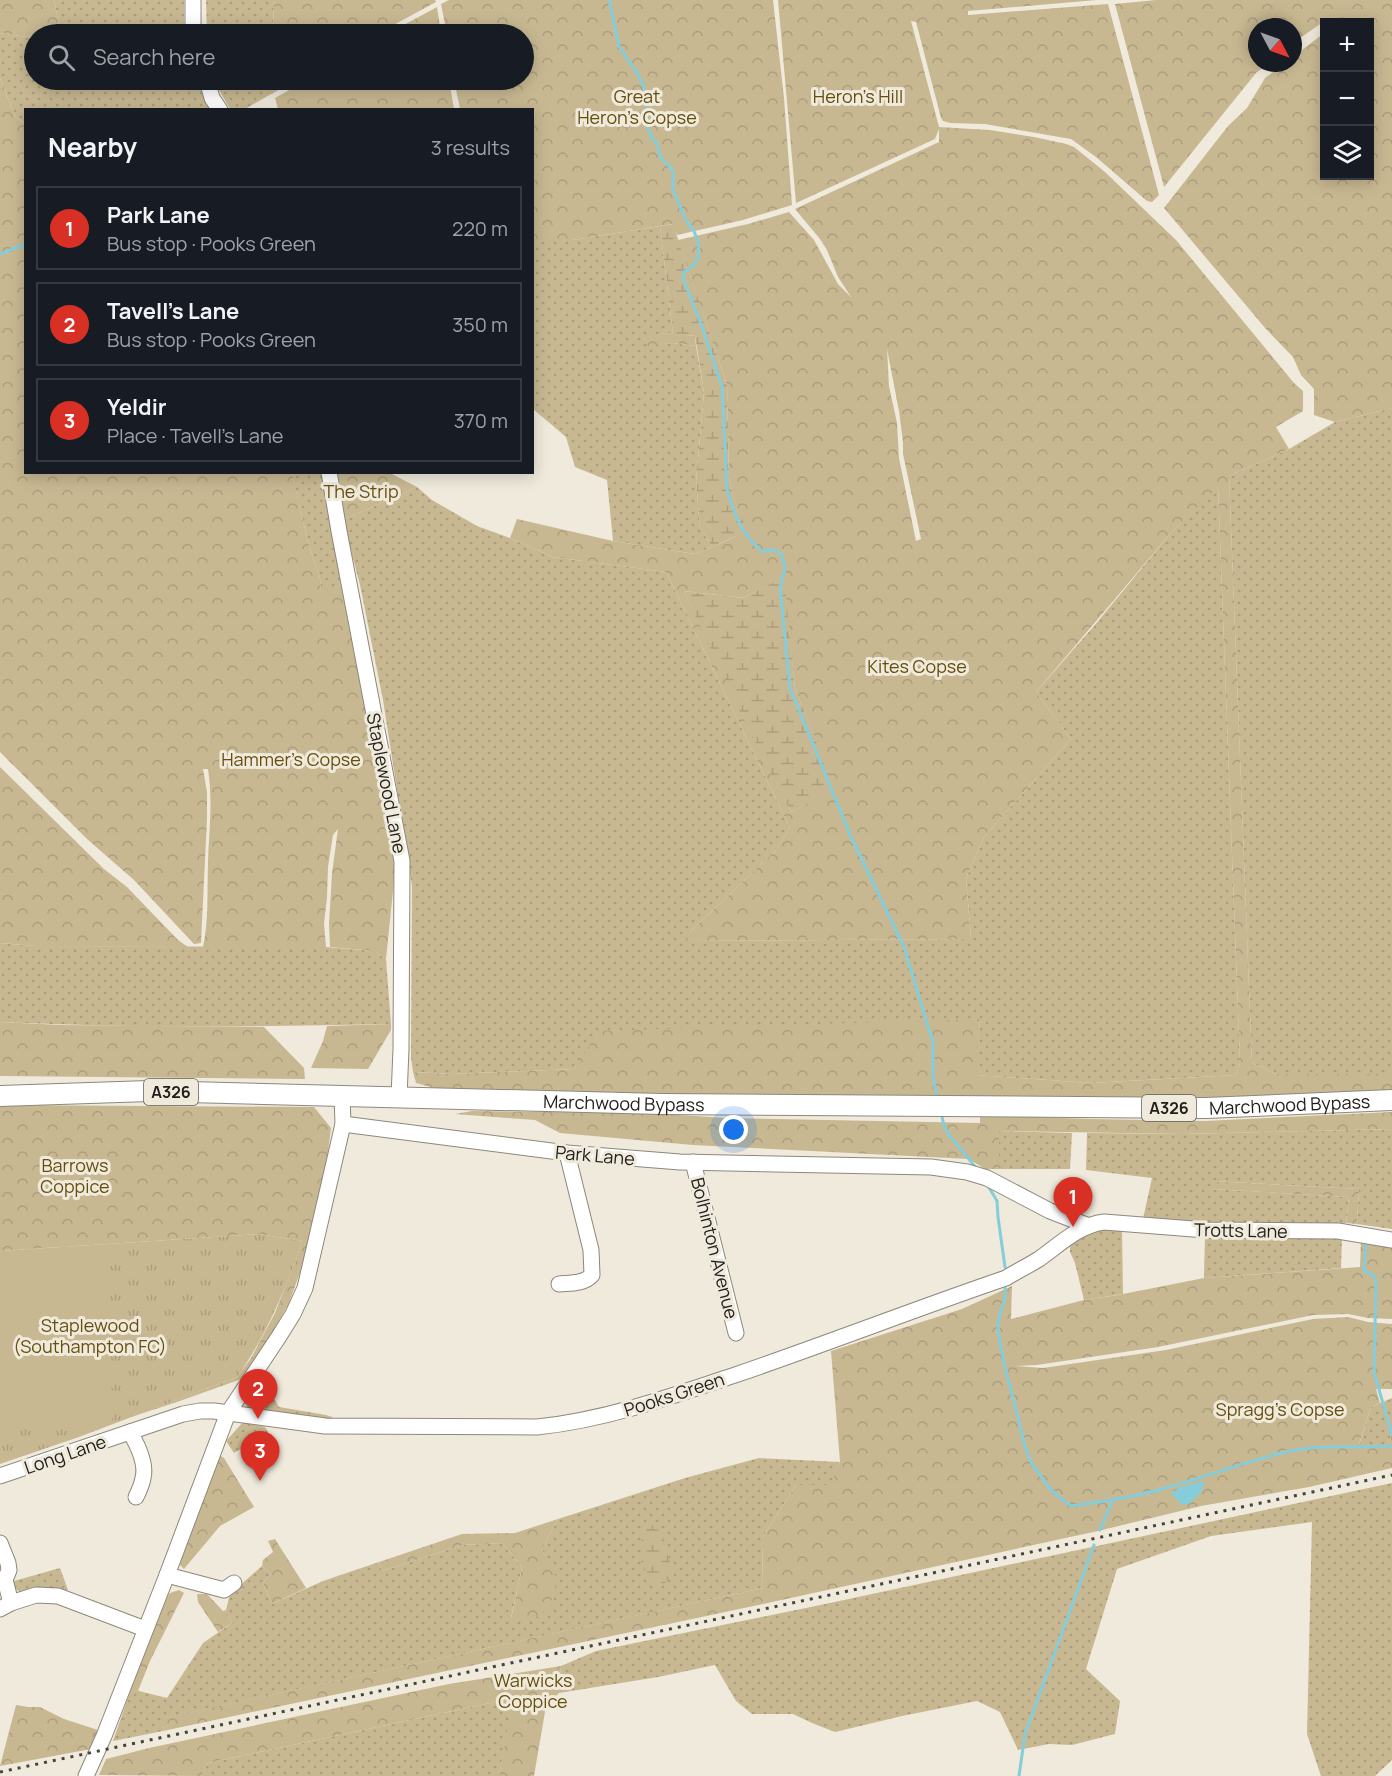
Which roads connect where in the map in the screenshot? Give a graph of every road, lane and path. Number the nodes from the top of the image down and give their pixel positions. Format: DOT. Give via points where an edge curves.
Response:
graph roads {
  1 [pos="193,0"];
  2 [pos="193,24"];
  3 [pos="210,90"];
  4 [pos="219,108"];
  5 [pos="329,474"];
  6 [pos="0,1096"];
  7 [pos="342,1096"];
  8 [pos="399,1097"];
  9 [pos="1392,1100"];
  10 [pos="343,1124"];
  11 [pos="567,1153"];
  12 [pos="693,1162"];
  13 [pos="1089,1226"];
  14 [pos="1392,1240"];
  15 [pos="559,1284"];
  16 [pos="736,1333"];
  17 [pos="228,1413"];
  18 [pos="130,1432"];
  19 [pos="0,1476"];
  20 [pos="136,1497"];
  21 [pos="0,1543"];
  22 [pos="167,1575"];
  23 [pos="234,1583"];
  24 [pos="5,1606"];
  25 [pos="145,1629"];
  26 [pos="86,1776"];
  1 -- 2 [label="street"];
  3 -- 4 [label="street"];
  5 -- 8 [label="street, Staplewood Lane" via="402,861"];
  6 -- 7 [label="main road, Marchwood Bypass / A326" via="149,1091"];
  7 -- 8 [label="main road, Marchwood Bypass / A326"];
  7 -- 10 [label="street"];
  8 -- 9 [label="main road, Marchwood Bypass / A326" via="662,1104 1206,1108"];
  10 -- 11 [label="street, Park Lane"];
  10 -- 17 [label="street" via="305,1288 293,1314"];
  11 -- 12 [label="street, Park Lane"];
  11 -- 15 [label="street" via="591,1250 592,1275 581,1282"];
  12 -- 13 [label="street, Park Lane" via="931,1167 980,1176"];
  12 -- 16 [label="street, Bolhinton Avenue"];
  13 -- 14 [label="street, Trotts Lane" via="1104,1222 1206,1230 1338,1231"];
  13 -- 17 [label="street, Pooks Green" via="1006,1278 667,1398 568,1424 325,1426"];
  17 -- 18 [label="street, Long Lane" via="183,1414"];
  17 -- 22 [label="street"];
  18 -- 19 [label="street, Long Lane"];
  18 -- 20 [label="street, Long Lane" via="144,1472"];
  21 -- 24 [label="street" via="9,1570"];
  22 -- 23 [label="street" via="224,1590"];
  22 -- 25 [label="street"];
  24 -- 25 [label="street" via="36,1595 58,1596"];
  25 -- 26 [label="street"];
}
